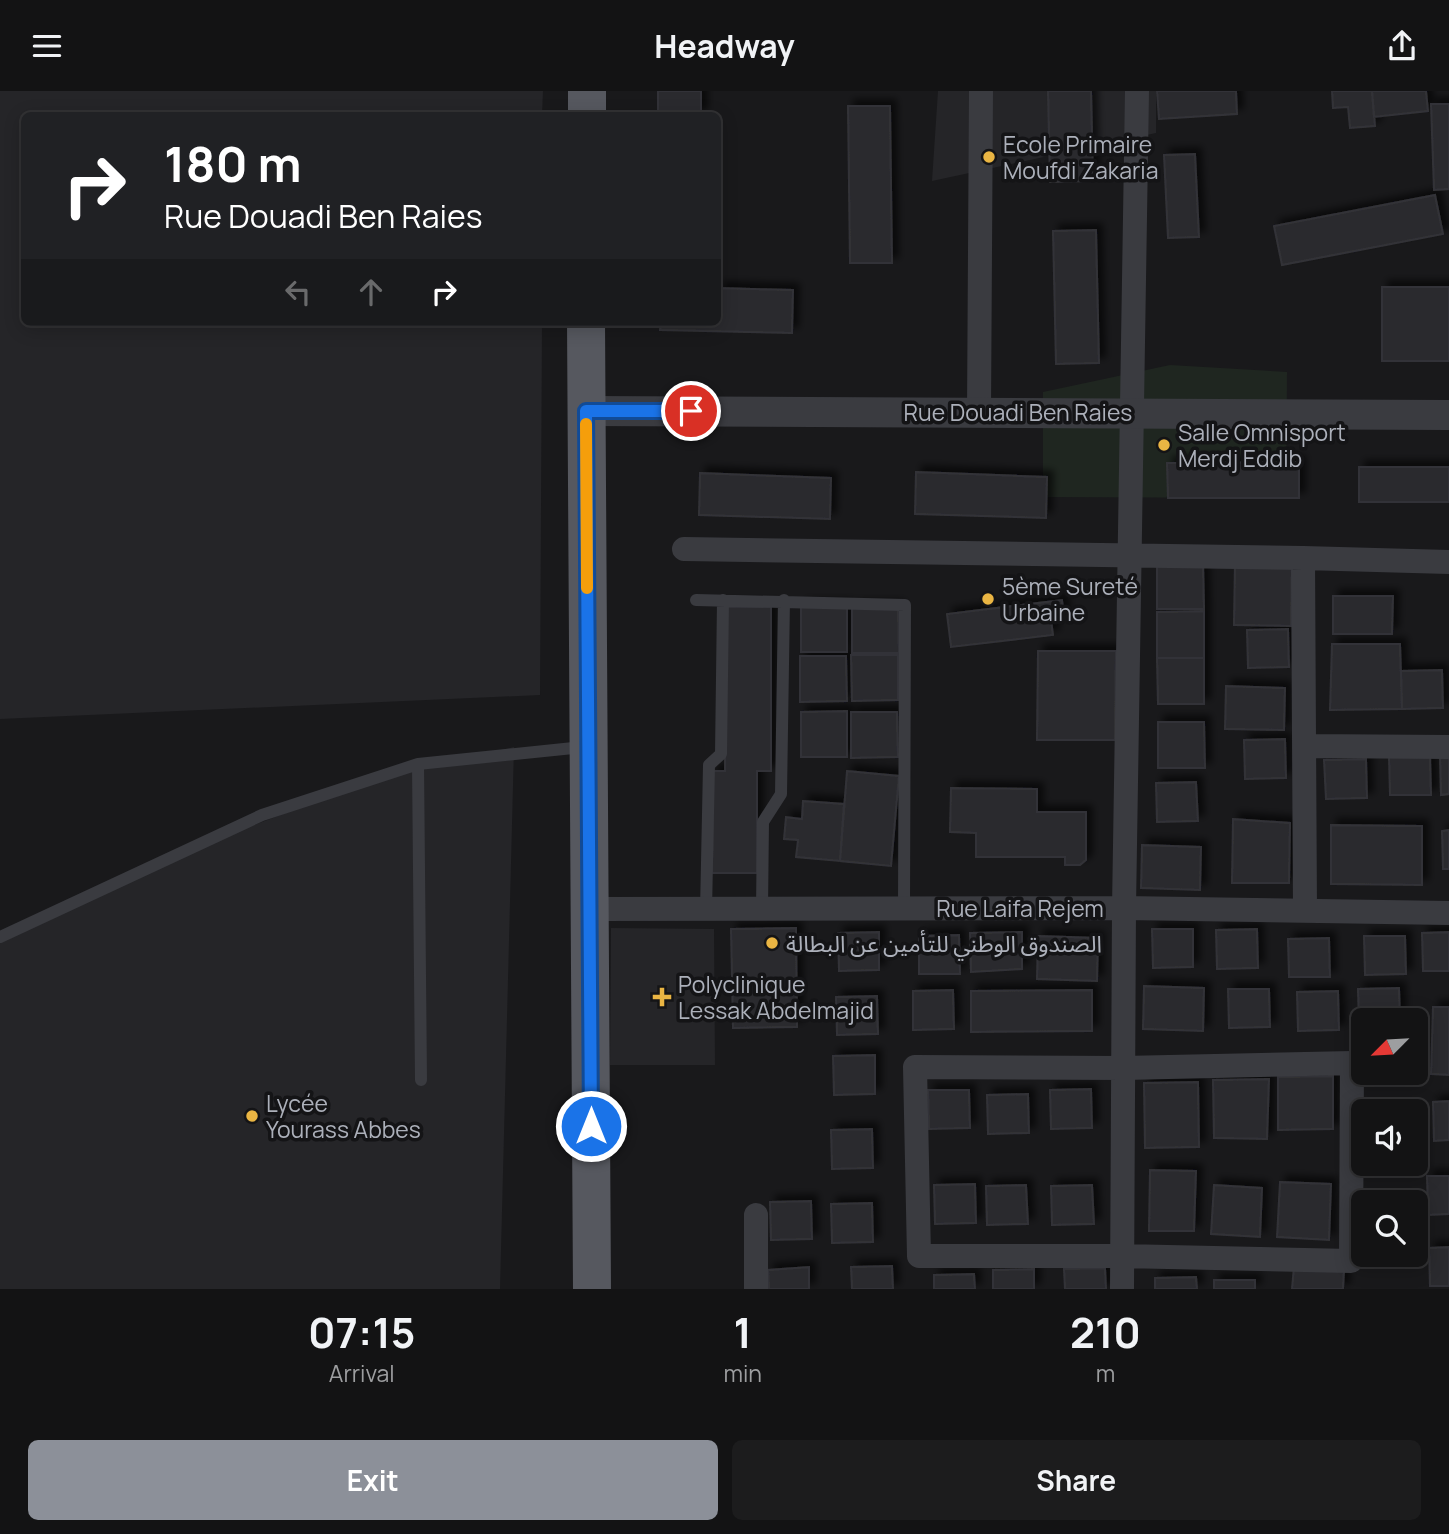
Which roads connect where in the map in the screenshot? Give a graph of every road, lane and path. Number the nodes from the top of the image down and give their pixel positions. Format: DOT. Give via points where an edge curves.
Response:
graph roads {
  1 [pos="587,91"];
  2 [pos="981,91"];
  3 [pos="1137,91"];
  4 [pos="587,112"];
  5 [pos="586,326"];
  6 [pos="586,411"];
  7 [pos="979,412"];
  8 [pos="1133,412"];
  9 [pos="1449,415"];
  10 [pos="684,549"];
  11 [pos="1131,555"];
  12 [pos="1303,558"];
  13 [pos="1449,562"];
  14 [pos="696,600"];
  15 [pos="723,600"];
  16 [pos="784,600"];
  17 [pos="1305,746"];
  18 [pos="587,747"];
  19 [pos="1449,747"];
  20 [pos="418,764"];
  21 [pos="904,908"];
  22 [pos="1124,908"];
  23 [pos="590,909"];
  24 [pos="762,909"];
  25 [pos="706,911"];
  26 [pos="1305,911"];
  27 [pos="1449,913"];
  28 [pos="0,937"];
  29 [pos="1123,1068"];
  30 [pos="421,1080"];
  31 [pos="756,1215"];
  32 [pos="1122,1256"];
  33 [pos="592,1289"];
  34 [pos="757,1289"];
  35 [pos="1122,1289"];
  1 -- 4 [label="main road"];
  2 -- 7 [label="street"];
  3 -- 8 [label="street"];
  5 -- 6 [label="main road"];
  6 -- 7 [label="street, Rue Douadi Ben Raies"];
  6 -- 18 [label="main road"];
  7 -- 8 [label="street, Rue Douadi Ben Raies"];
  8 -- 9 [label="street, Rue Douadi Ben Raies"];
  8 -- 11 [label="street"];
  10 -- 11 [label="street"];
  11 -- 12 [label="street"];
  11 -- 22 [label="street"];
  12 -- 13 [label="street"];
  12 -- 17 [label="street"];
  14 -- 15 [label="lane"];
  15 -- 16 [label="lane"];
  15 -- 25 [label="lane" via="721,754 709,765"];
  16 -- 21 [label="lane" via="905,605"];
  16 -- 24 [label="lane" via="781,794 763,822"];
  17 -- 19 [label="street"];
  17 -- 26 [label="street"];
  18 -- 20 [label="lane"];
  18 -- 23 [label="main road"];
  20 -- 28 [label="lane" via="262,815"];
  20 -- 30 [label="lane"];
  21 -- 22 [label="street, Rue Laifa Rejem"];
  21 -- 24 [label="street, Rue Laifa Rejem"];
  22 -- 26 [label="street, Rue Laifa Rejem"];
  22 -- 29 [label="street"];
  23 -- 25 [label="street, Rue Laifa Rejem"];
  23 -- 33 [label="main road"];
  24 -- 25 [label="street, Rue Laifa Rejem"];
  26 -- 27 [label="street, Rue Laifa Rejem"];
  29 -- 32 [label="street"];
  29 -- 32 [label="street" via="915,1067 919,1256"];
  29 -- 32 [label="street" via="1352,1063 1351,1261"];
  31 -- 34 [label="street"];
  32 -- 35 [label="street"];
}
